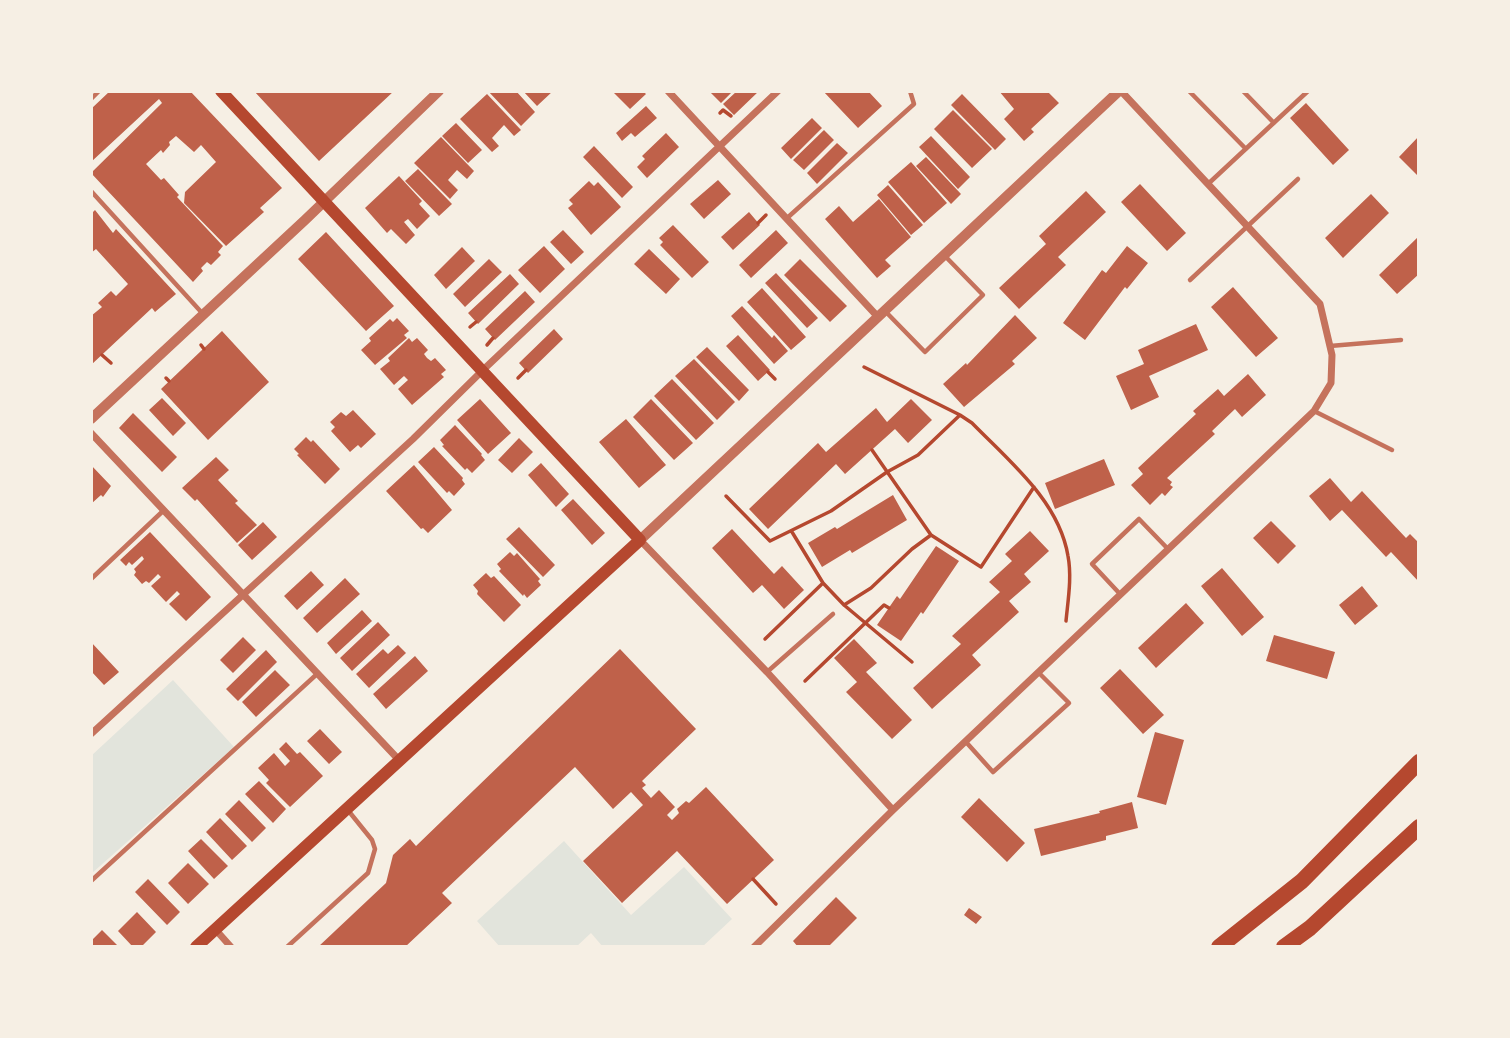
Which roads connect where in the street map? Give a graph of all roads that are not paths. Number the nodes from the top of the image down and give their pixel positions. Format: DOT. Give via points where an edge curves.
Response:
graph roads {
  1 [pos="99,91"];
  2 [pos="221,91"];
  3 [pos="439,91"];
  4 [pos="668,91"];
  5 [pos="778,91"];
  6 [pos="910,91"];
  7 [pos="1120,91"];
  8 [pos="1189,91"];
  9 [pos="1243,91"];
  10 [pos="1308,91"];
  11 [pos="91,99"];
  12 [pos="1274,123"];
  13 [pos="719,146"];
  14 [pos="1246,149"];
  15 [pos="1298,179"];
  16 [pos="1208,184"];
  17 [pos="91,191"];
  18 [pos="324,201"];
  19 [pos="786,219"];
  20 [pos="1248,226"];
  21 [pos="944,255"];
  22 [pos="1190,280"];
  23 [pos="203,314"];
  24 [pos="881,314"];
  25 [pos="1401,340"];
  26 [pos="1330,346"];
  27 [pos="483,370"];
  28 [pos="1314,411"];
  29 [pos="91,419"];
  30 [pos="91,433"];
  31 [pos="1391,450"];
  32 [pos="164,510"];
  33 [pos="640,540"];
  34 [pos="1168,549"];
  35 [pos="91,579"];
  36 [pos="242,593"];
  37 [pos="1120,594"];
  38 [pos="833,614"];
  39 [pos="767,671"];
  40 [pos="1038,672"];
  41 [pos="317,673"];
  42 [pos="91,734"];
  43 [pos="965,741"];
  44 [pos="399,760"];
  45 [pos="1419,762"];
  46 [pos="347,808"];
  47 [pos="892,810"];
  48 [pos="1419,827"];
  49 [pos="91,881"];
  50 [pos="215,929"];
  51 [pos="195,947"];
  52 [pos="231,947"];
  53 [pos="288,947"];
  54 [pos="754,947"];
  55 [pos="1219,947"];
  56 [pos="1284,947"];
  1 -- 11 [label="lane"];
  2 -- 18 [label="main road"];
  3 -- 18 [label="street"];
  4 -- 13 [label="street"];
  5 -- 13 [label="street"];
  6 -- 19 [label="lane" via="914,104"];
  7 -- 16 [label="street"];
  7 -- 21 [label="street"];
  8 -- 14 [label="lane"];
  9 -- 12 [label="lane"];
  10 -- 12 [label="lane"];
  12 -- 14 [label="lane"];
  13 -- 19 [label="street"];
  13 -- 27 [label="street"];
  14 -- 16 [label="lane"];
  15 -- 20 [label="lane"];
  16 -- 20 [label="street"];
  17 -- 23 [label="lane"];
  18 -- 23 [label="street"];
  18 -- 27 [label="main road"];
  19 -- 24 [label="street"];
  20 -- 22 [label="lane"];
  20 -- 26 [label="street" via="1320,304"];
  21 -- 24 [label="street"];
  21 -- 24 [label="lane" via="983,295 925,352"];
  23 -- 29 [label="street"];
  24 -- 33 [label="street"];
  25 -- 26 [label="lane"];
  26 -- 28 [label="street" via="1331,383"];
  27 -- 33 [label="main road"];
  27 -- 36 [label="street"];
  28 -- 31 [label="lane"];
  28 -- 34 [label="street"];
  30 -- 32 [label="street"];
  32 -- 35 [label="lane"];
  32 -- 36 [label="street"];
  33 -- 39 [label="street"];
  33 -- 44 [label="main road"];
  34 -- 37 [label="street"];
  34 -- 37 [label="lane" via="1139,519 1092,564"];
  36 -- 41 [label="street"];
  36 -- 42 [label="street"];
  37 -- 40 [label="street"];
  38 -- 39 [label="lane"];
  39 -- 47 [label="street"];
  40 -- 43 [label="street"];
  40 -- 43 [label="lane" via="1069,703 993,772"];
  41 -- 44 [label="street"];
  41 -- 49 [label="lane"];
  43 -- 47 [label="street"];
  44 -- 46 [label="main road"];
  45 -- 55 [label="highway" via="1302,881"];
  46 -- 50 [label="main road"];
  46 -- 53 [label="lane" via="375,849 368,873"];
  47 -- 54 [label="street"];
  48 -- 56 [label="highway"];
  50 -- 51 [label="main road"];
  50 -- 52 [label="street"];
}
